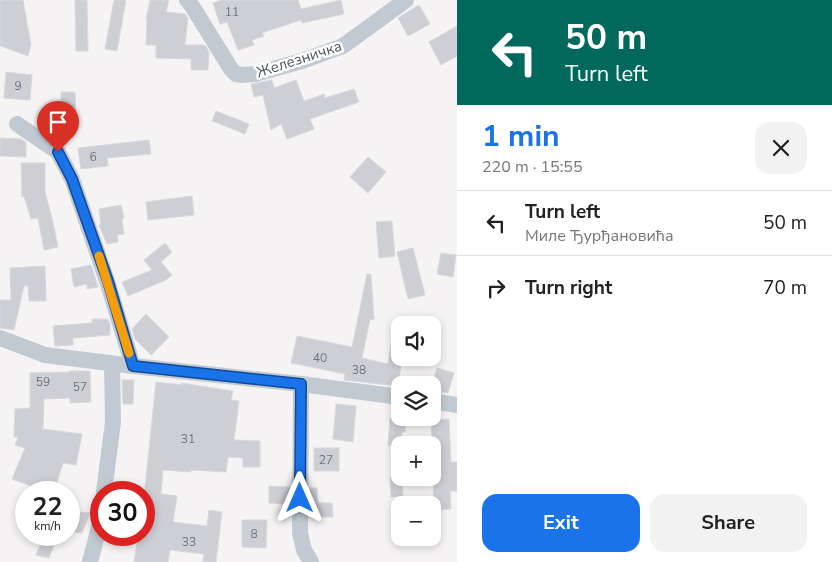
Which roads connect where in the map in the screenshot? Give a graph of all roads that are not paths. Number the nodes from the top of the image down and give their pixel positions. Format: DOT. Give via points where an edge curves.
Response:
graph roads {
  1 [pos="187,0"];
  2 [pos="406,0"];
  3 [pos="17,124"];
  4 [pos="0,338"];
  5 [pos="112,364"];
  6 [pos="133,366"];
  7 [pos="301,384"];
  8 [pos="391,396"];
  9 [pos="441,402"];
  10 [pos="457,405"];
  11 [pos="105,481"];
  12 [pos="94,546"];
  13 [pos="90,562"];
  14 [pos="310,562"];
  1 -- 2 [label="street, Железничка" via="230,69 242,76 302,61 343,46"];
  3 -- 6 [label="street" via="58,152 72,179 108,281"];
  4 -- 5 [label="street" via="45,355"];
  5 -- 6 [label="street"];
  5 -- 11 [label="street" via="113,422"];
  6 -- 7 [label="street"];
  7 -- 8 [label="street"];
  7 -- 14 [label="street" via="300,533"];
  9 -- 10 [label="street"];
  12 -- 13 [label="street"];
}
